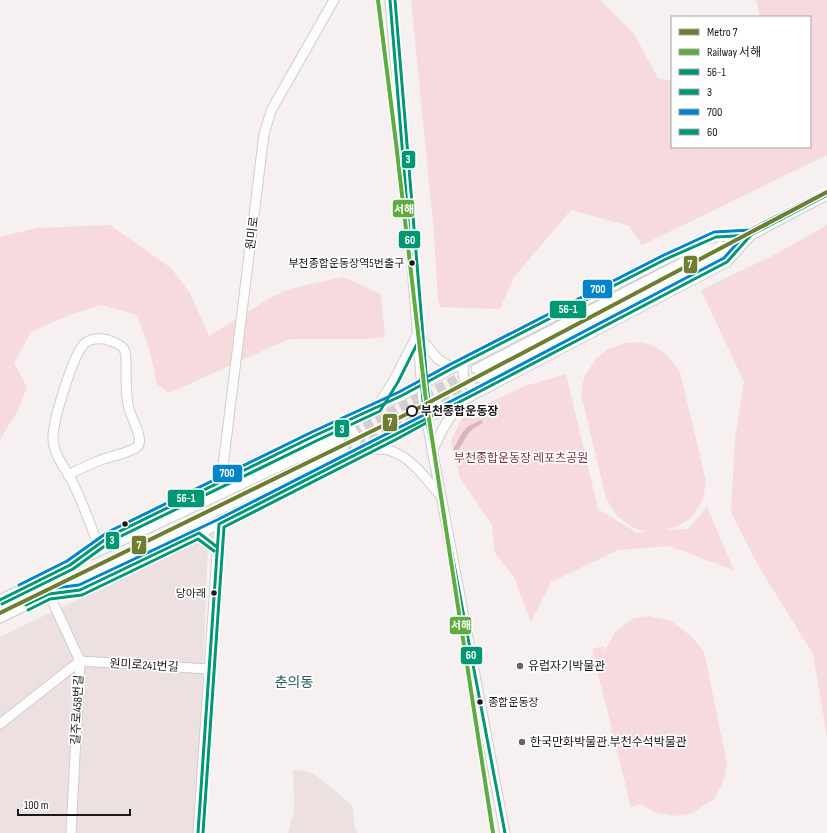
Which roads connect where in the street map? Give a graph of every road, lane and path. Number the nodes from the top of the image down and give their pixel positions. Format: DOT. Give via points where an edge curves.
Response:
graph roads {
  1 [pos="334,0"];
  2 [pos="390,0"];
  3 [pos="827,195"];
  4 [pos="751,235"];
  5 [pos="417,334"];
  6 [pos="464,362"];
  7 [pos="453,368"];
  8 [pos="478,374"];
  9 [pos="422,385"];
  10 [pos="481,391"];
  11 [pos="471,396"];
  12 [pos="377,407"];
  13 [pos="426,418"];
  14 [pos="340,424"];
  15 [pos="340,438"];
  16 [pos="344,448"];
  17 [pos="367,449"];
  18 [pos="432,452"];
  19 [pos="356,454"];
  20 [pos="68,475"];
  21 [pos="220,482"];
  22 [pos="441,495"];
  23 [pos="219,524"];
  24 [pos="199,533"];
  25 [pos="98,545"];
  26 [pos="217,547"];
  27 [pos="70,565"];
  28 [pos="49,594"];
  29 [pos="0,600"];
  30 [pos="0,618"];
  31 [pos="80,661"];
  32 [pos="208,669"];
  33 [pos="0,724"];
  34 [pos="71,833"];
  35 [pos="198,833"];
  36 [pos="504,833"];
  1 -- 21 [label="street, 원미로" via="276,100 264,134"];
  2 -- 5 [label="street"];
  3 -- 4 [label="street"];
  4 -- 6 [label="street" via="716,237 666,259"];
  4 -- 8 [label="street" via="702,252"];
  4 -- 10 [label="street" via="727,262"];
  5 -- 7 [label="street" via="438,359"];
  5 -- 9 [label="street"];
  5 -- 12 [label="street"];
  6 -- 7 [label="street"];
  6 -- 10 [label="street" via="464,379 468,385"];
  7 -- 9 [label="street"];
  9 -- 12 [label="street"];
  9 -- 13 [label="street"];
  10 -- 11 [label="street"];
  11 -- 13 [label="street"];
  11 -- 18 [label="street" via="456,409 442,429"];
  12 -- 14 [label="street"];
  13 -- 17 [label="street"];
  13 -- 18 [label="street"];
  14 -- 19 [label="street" via="350,428 354,434"];
  14 -- 21 [label="street"];
  15 -- 27 [label="street"];
  16 -- 28 [label="street"];
  17 -- 19 [label="street"];
  17 -- 22 [label="street" via="387,450 400,455 413,464"];
  18 -- 22 [label="street"];
  19 -- 23 [label="street"];
  20 -- 20 [label="street" via="53,442 57,414 72,369 85,343 90,340 106,339 124,349 127,398 140,442 130,450"];
  20 -- 25 [label="street" via="82,502"];
  21 -- 25 [label="street" via="110,536"];
  22 -- 36 [label="street"];
  23 -- 24 [label="street"];
  23 -- 26 [label="street"];
  24 -- 26 [label="street"];
  24 -- 28 [label="street" via="80,590"];
  25 -- 27 [label="street"];
  26 -- 32 [label="street"];
  27 -- 29 [label="street"];
  28 -- 30 [label="street"];
  28 -- 31 [label="street, 길주로458번길"];
  31 -- 32 [label="street, 원미로241번길"];
  31 -- 33 [label="street"];
  31 -- 34 [label="street, 길주로458번길"];
  32 -- 35 [label="street"];
}
